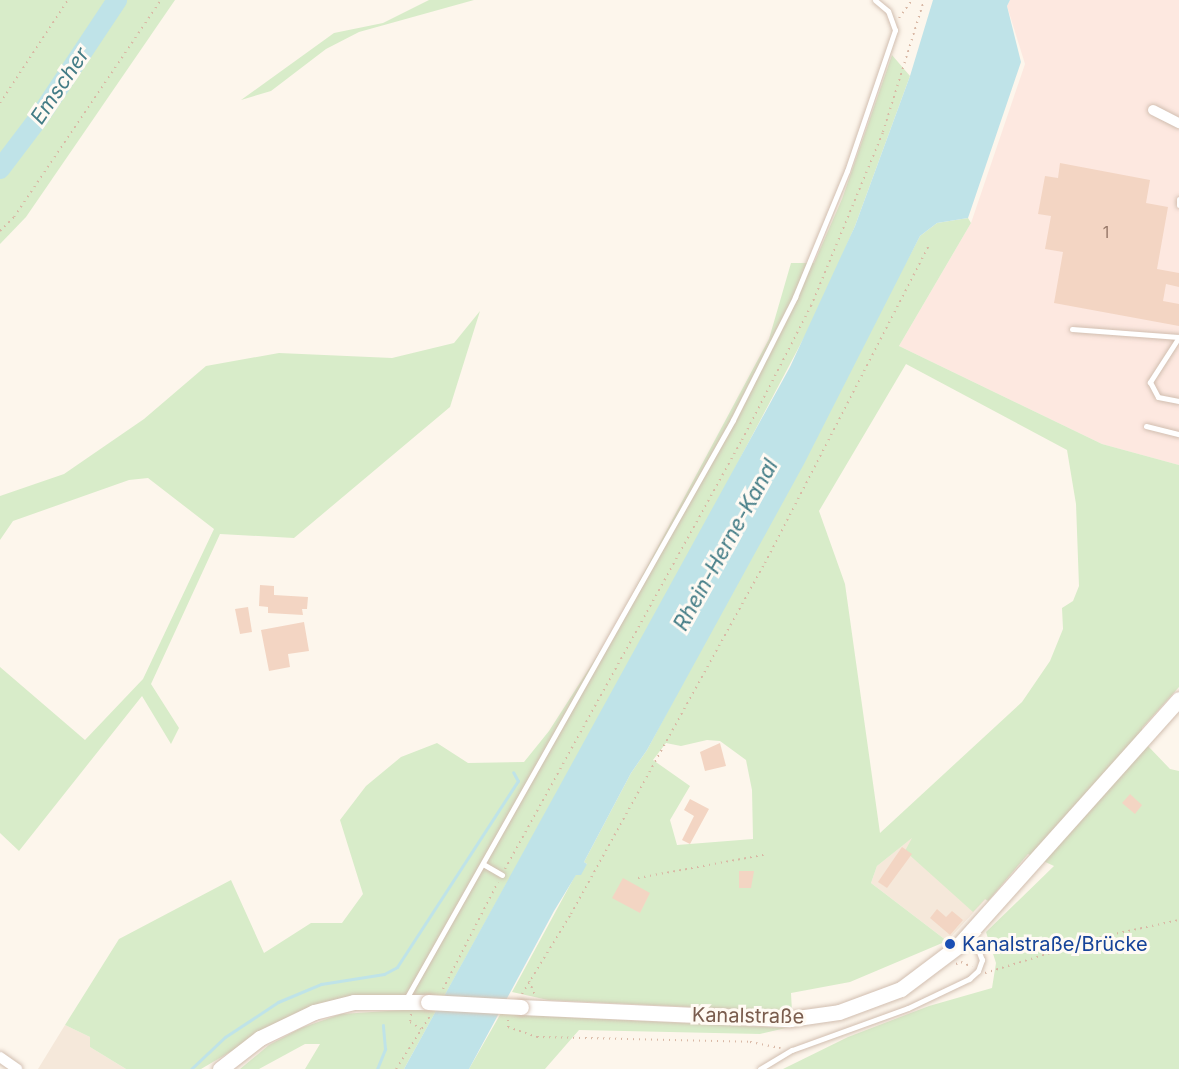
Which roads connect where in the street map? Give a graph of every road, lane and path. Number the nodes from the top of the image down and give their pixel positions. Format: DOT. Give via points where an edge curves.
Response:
graph roads {
  1 [pos="68,0"];
  2 [pos="161,0"];
  3 [pos="875,0"];
  4 [pos="912,0"];
  5 [pos="924,0"];
  6 [pos="895,23"];
  7 [pos="0,103"];
  8 [pos="1153,110"];
  9 [pos="1179,123"];
  10 [pos="1179,200"];
  11 [pos="1179,205"];
  12 [pos="0,231"];
  13 [pos="929,245"];
  14 [pos="1072,329"];
  15 [pos="1179,337"];
  16 [pos="1179,400"];
  17 [pos="1146,426"];
  18 [pos="1179,434"];
  19 [pos="1179,699"];
  20 [pos="767,854"];
  21 [pos="483,864"];
  22 [pos="502,875"];
  23 [pos="638,878"];
  24 [pos="1179,920"];
  25 [pos="967,936"];
  26 [pos="978,971"];
  27 [pos="420,1005"];
  28 [pos="517,1006"];
  29 [pos="421,1029"];
  30 [pos="792,1050"];
  31 [pos="0,1057"];
  32 [pos="17,1069"];
  33 [pos="220,1069"];
  34 [pos="396,1069"];
  35 [pos="760,1069"];
  1 -- 7 [label="path"];
  2 -- 12 [label="path" via="14,218"];
  3 -- 6 [label="lane"];
  4 -- 6 [label="path"];
  5 -- 22 [label="path" via="883,132 811,306 742,440"];
  6 -- 21 [label="lane" via="847,171 795,297 733,420"];
  8 -- 9 [label="street"];
  10 -- 11 [label="lane"];
  13 -- 28 [label="path" via="765,563"];
  14 -- 15 [label="lane"];
  15 -- 16 [label="lane" via="1150,382 1158,397"];
  17 -- 18 [label="lane"];
  19 -- 25 [label="main road, Kanalstraße"];
  20 -- 23 [label="path"];
  21 -- 22 [label="lane"];
  21 -- 27 [label="lane" via="408,989"];
  22 -- 27 [label="path"];
  24 -- 26 [label="path" via="1105,936 985,973"];
  25 -- 26 [label="lane" via="981,954"];
  25 -- 28 [label="main road, Kanalstraße" via="935,967 901,989 823,1015 766,1019"];
  26 -- 30 [label="lane, Kanalstraße" via="908,1008"];
  27 -- 28 [label="main road, Kanalstraße, bridge"];
  27 -- 29 [label="path"];
  27 -- 29 [label="path" via="410,1022"];
  27 -- 33 [label="main road, Kanalstraße" via="354,1002 314,1012 260,1038"];
  28 -- 30 [label="path" via="508,1027 537,1037 750,1042"];
  29 -- 34 [label="path"];
  30 -- 35 [label="lane, Kanalstraße"];
  31 -- 32 [label="street"];
}
